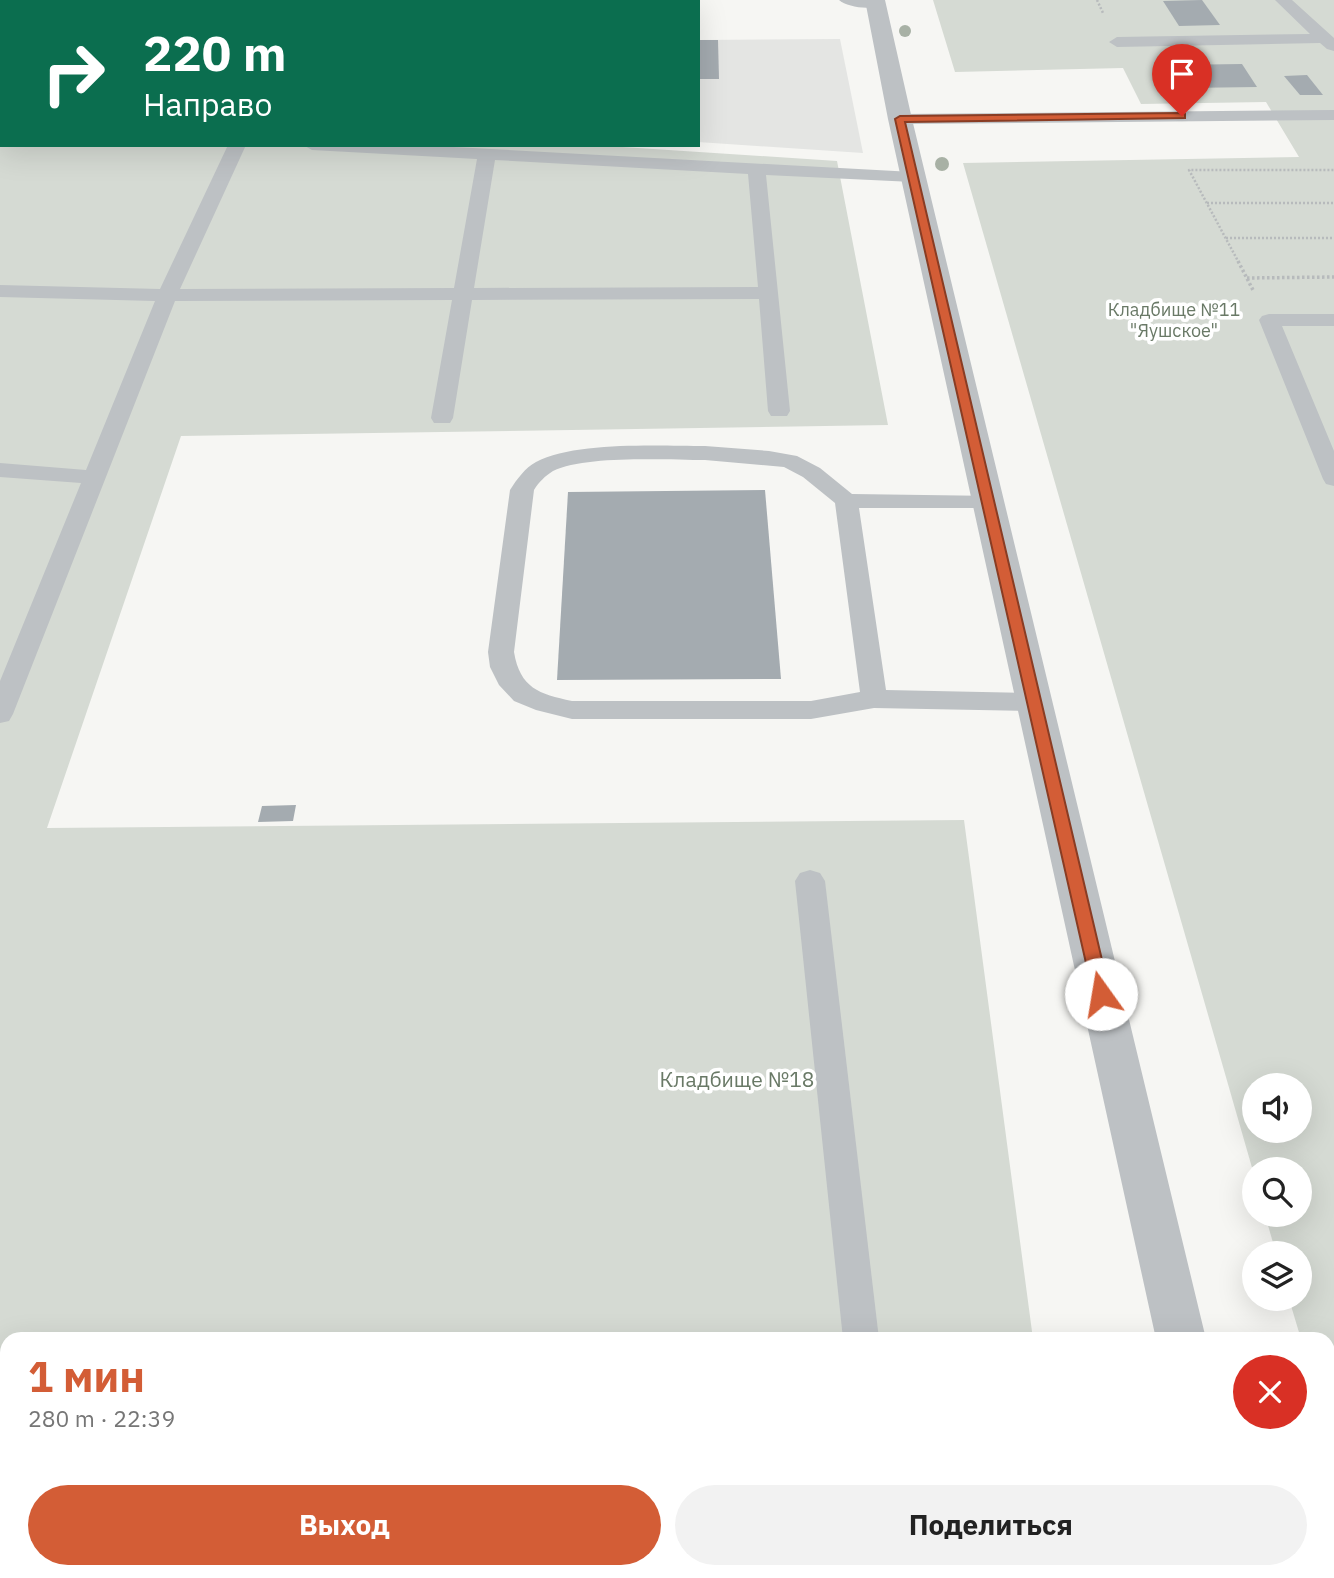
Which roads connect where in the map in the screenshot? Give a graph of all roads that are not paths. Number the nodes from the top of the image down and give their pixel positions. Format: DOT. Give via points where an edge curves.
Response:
graph roads {
  1 [pos="847,0"];
  2 [pos="1283,0"];
  3 [pos="875,1"];
  4 [pos="1117,42"];
  5 [pos="1330,43"];
  6 [pos="1334,115"];
  7 [pos="900,119"];
  8 [pos="236,147"];
  9 [pos="347,147"];
  10 [pos="487,155"];
  11 [pos="757,170"];
  12 [pos="913,177"];
  13 [pos="0,291"];
  14 [pos="464,293"];
  15 [pos="767,293"];
  16 [pos="167,295"];
  17 [pos="1334,320"];
  18 [pos="779,411"];
  19 [pos="442,418"];
  20 [pos="0,470"];
  21 [pos="93,477"];
  22 [pos="1334,479"];
  23 [pos="846,501"];
  24 [pos="988,501"];
  25 [pos="874,699"];
  26 [pos="1034,702"];
  27 [pos="0,714"];
  28 [pos="810,881"];
  29 [pos="860,1332"];
  30 [pos="1179,1332"];
  1 -- 3 [label="lane"];
  2 -- 5 [label="lane"];
  3 -- 7 [label="street"];
  4 -- 5 [label="lane"];
  6 -- 7 [label="lane"];
  7 -- 12 [label="street"];
  8 -- 16 [label="lane"];
  9 -- 10 [label="lane"];
  10 -- 11 [label="lane"];
  10 -- 14 [label="lane"];
  11 -- 12 [label="lane"];
  11 -- 15 [label="lane"];
  12 -- 24 [label="street"];
  13 -- 16 [label="lane"];
  14 -- 15 [label="lane"];
  14 -- 16 [label="lane"];
  14 -- 19 [label="lane"];
  15 -- 18 [label="lane"];
  16 -- 21 [label="lane"];
  17 -- 22 [label="lane" via="1269,320"];
  20 -- 21 [label="lane"];
  21 -- 27 [label="lane"];
  23 -- 24 [label="lane"];
  23 -- 25 [label="lane"];
  23 -- 25 [label="lane" via="804,467 763,456 605,454 550,464 530,476 522,490 502,669 512,686 537,702 572,710 811,710"];
  24 -- 26 [label="street"];
  25 -- 26 [label="lane"];
  26 -- 30 [label="street"];
  28 -- 29 [label="lane"];
}
